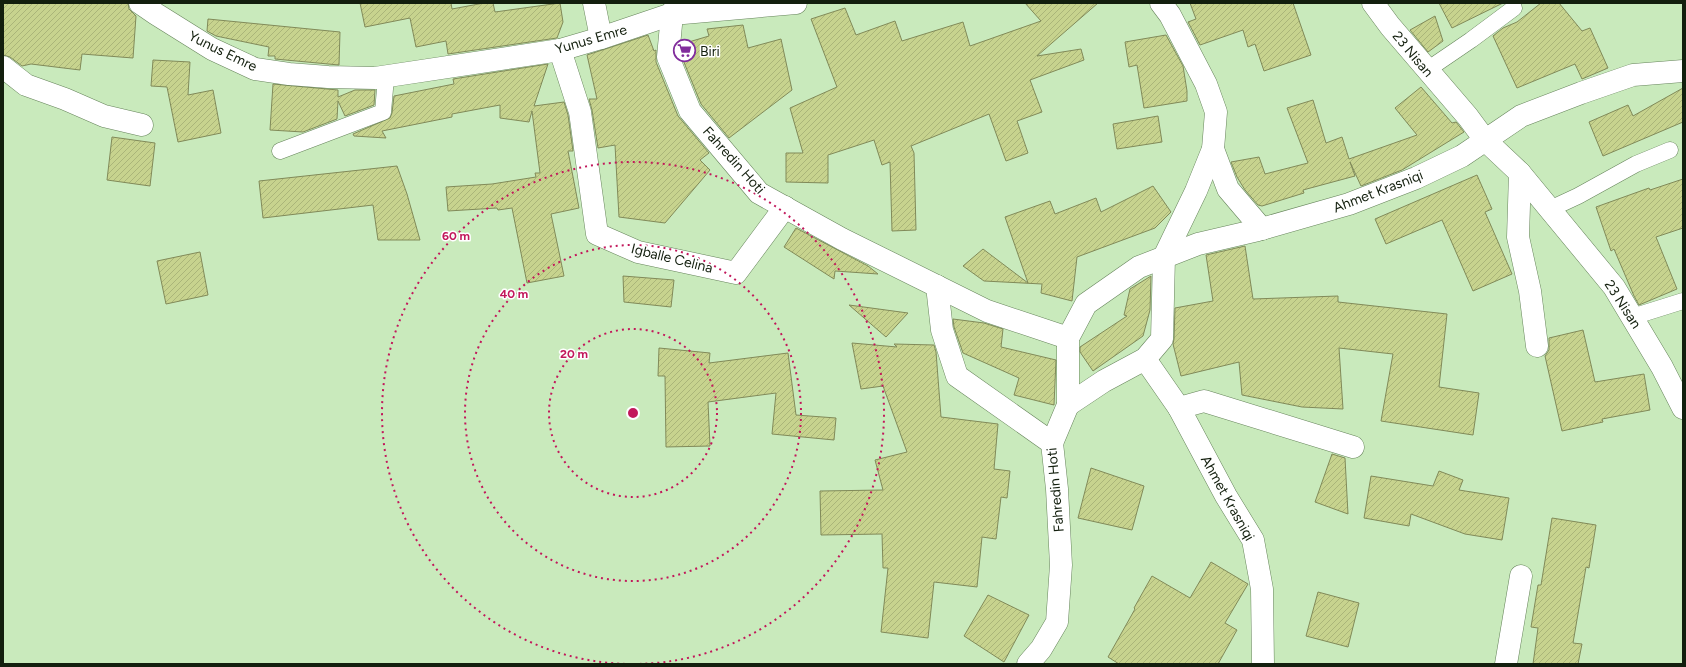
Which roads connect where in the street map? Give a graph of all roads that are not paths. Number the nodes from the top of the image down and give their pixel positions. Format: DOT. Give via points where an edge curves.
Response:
graph roads {
  1 [pos="140,3"];
  2 [pos="594,3"];
  3 [pos="796,3"];
  4 [pos="1160,3"];
  5 [pos="1373,3"];
  6 [pos="1514,8"];
  7 [pos="674,9"];
  8 [pos="601,38"];
  9 [pos="560,50"];
  10 [pos="3,67"];
  11 [pos="1427,70"];
  12 [pos="1683,71"];
  13 [pos="386,77"];
  14 [pos="142,125"];
  15 [pos="1485,140"];
  16 [pos="1213,148"];
  17 [pos="1670,150"];
  18 [pos="280,151"];
  19 [pos="1520,173"];
  20 [pos="785,207"];
  21 [pos="1550,209"];
  22 [pos="1262,229"];
  23 [pos="1164,257"];
  24 [pos="937,286"];
  25 [pos="1683,301"];
  26 [pos="1632,317"];
  27 [pos="1068,338"];
  28 [pos="1536,346"];
  29 [pos="1145,359"];
  30 [pos="1068,405"];
  31 [pos="1179,408"];
  32 [pos="1683,408"];
  33 [pos="1052,443"];
  34 [pos="1353,447"];
  35 [pos="1521,576"];
  36 [pos="1028,664"];
  37 [pos="1263,664"];
  38 [pos="1506,664"];
  1 -- 13 [label="street, Yunus Emre" via="212,49 254,69 328,77"];
  2 -- 8 [label="street"];
  3 -- 7 [label="street, Yunus Emre"];
  4 -- 16 [label="street" via="1170,15 1206,84 1216,112"];
  5 -- 11 [label="street, 23 Nisan"];
  6 -- 11 [label="lane"];
  7 -- 8 [label="street, Yunus Emre"];
  7 -- 20 [label="street, Fahredin Hoti" via="668,57 690,111 759,193"];
  8 -- 9 [label="street, Yunus Emre"];
  9 -- 13 [label="street, Yunus Emre"];
  9 -- 20 [label="street, Igballe Celina" via="580,112 597,234 638,252 736,273"];
  10 -- 14 [label="street" via="26,86 65,98 104,116"];
  11 -- 15 [label="street, 23 Nisan"];
  12 -- 15 [label="street, Ahmet Krasniqi" via="1633,75 1521,116"];
  13 -- 18 [label="lane" via="383,112"];
  15 -- 19 [label="street, 23 Nisan"];
  15 -- 22 [label="street, Ahmet Krasniqi" via="1462,156 1416,178 1350,204"];
  16 -- 22 [label="street" via="1228,189"];
  16 -- 23 [label="street" via="1196,191"];
  17 -- 21 [label="lane" via="1636,164"];
  19 -- 21 [label="street, 23 Nisan"];
  19 -- 28 [label="street" via="1518,236 1530,291"];
  20 -- 24 [label="street, Fahredin Hoti" via="842,239"];
  21 -- 26 [label="street, 23 Nisan" via="1614,287"];
  22 -- 23 [label="street, Ahmet Krasniqi" via="1198,244"];
  23 -- 27 [label="street, Ahmet Krasniqi" via="1139,267 1086,304"];
  23 -- 29 [label="street" via="1162,339"];
  24 -- 27 [label="street, Fahredin Hoti" via="987,311"];
  24 -- 33 [label="street, Fahredin Hoti" via="942,330 957,376"];
  25 -- 26 [label="lane"];
  26 -- 32 [label="street, 23 Nisan"];
  27 -- 30 [label="street"];
  29 -- 30 [label="street" via="1104,381"];
  29 -- 31 [label="street, Ahmet Krasniqi"];
  30 -- 33 [label="street"];
  31 -- 34 [label="street" via="1204,401"];
  31 -- 37 [label="street, Ahmet Krasniqi" via="1226,496 1253,540 1262,589"];
  33 -- 36 [label="street, Fahredin Hoti" via="1061,565 1057,622 1041,650"];
  35 -- 38 [label="street"];
}
